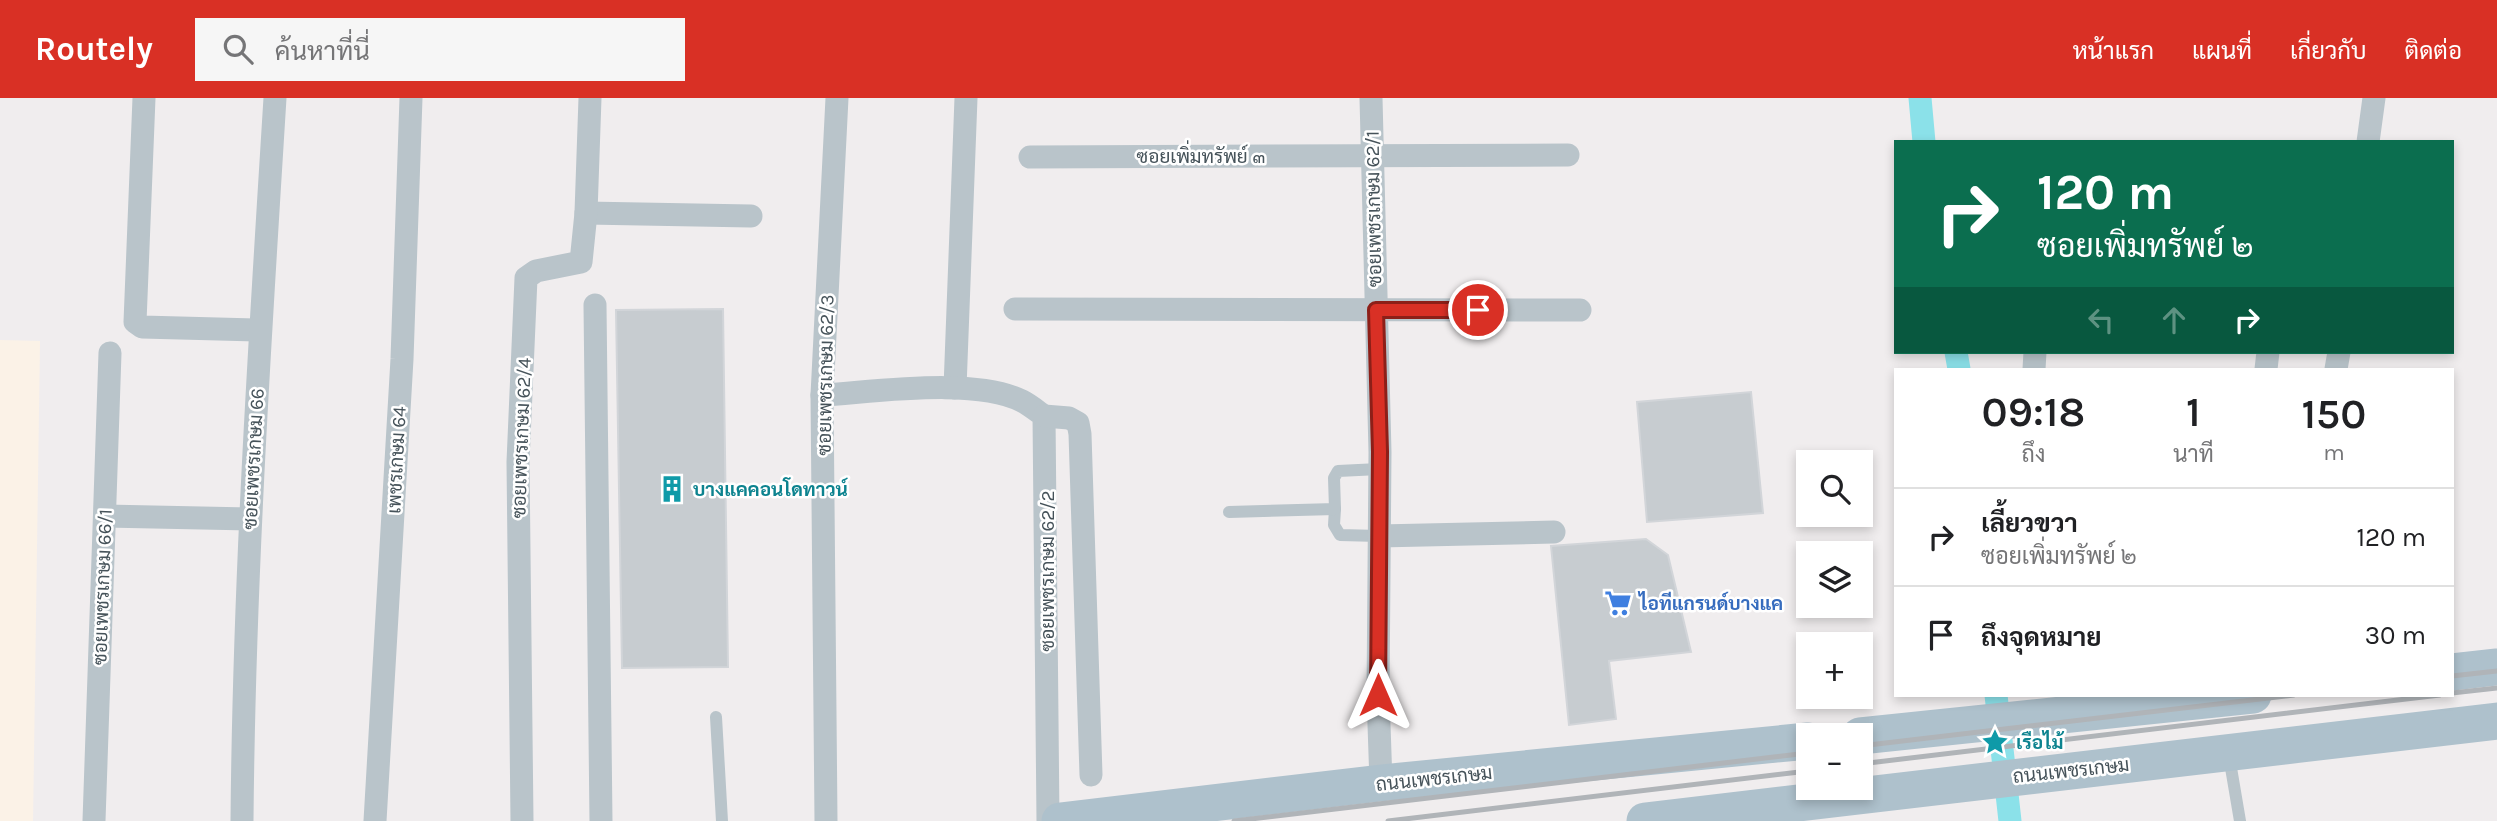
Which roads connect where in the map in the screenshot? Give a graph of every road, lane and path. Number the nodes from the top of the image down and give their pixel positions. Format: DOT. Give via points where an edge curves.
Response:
graph roads {
  1 [pos="144,98"];
  2 [pos="275,98"];
  3 [pos="411,98"];
  4 [pos="590,98"];
  5 [pos="837,98"];
  6 [pos="966,98"];
  7 [pos="1371,98"];
  8 [pos="2374,98"];
  9 [pos="2368,140"];
  10 [pos="1372,155"];
  11 [pos="1567,155"];
  12 [pos="1030,157"];
  13 [pos="586,213"];
  14 [pos="751,216"];
  15 [pos="595,305"];
  16 [pos="1015,309"];
  17 [pos="1376,310"];
  18 [pos="1580,310"];
  19 [pos="260,330"];
  20 [pos="110,353"];
  21 [pos="955,388"];
  22 [pos="822,395"];
  23 [pos="1044,416"];
  24 [pos="1379,469"];
  25 [pos="1081,479"];
  26 [pos="1047,482"];
  27 [pos="1335,509"];
  28 [pos="1229,512"];
  29 [pos="105,516"];
  30 [pos="250,519"];
  31 [pos="1554,532"];
  32 [pos="1379,536"];
  33 [pos="1084,559"];
  34 [pos="1046,561"];
  35 [pos="2497,667"];
  36 [pos="2454,672"];
  37 [pos="2212,697"];
  38 [pos="2171,699"];
  39 [pos="716,717"];
  40 [pos="2497,721"];
  41 [pos="1873,735"];
  42 [pos="1796,742"];
  43 [pos="2228,751"];
  44 [pos="1091,775"];
  45 [pos="1381,783"];
  46 [pos="94,821"];
  47 [pos="242,821"];
  48 [pos="375,821"];
  49 [pos="522,821"];
  50 [pos="601,821"];
  51 [pos="722,821"];
  52 [pos="827,821"];
  53 [pos="1048,821"];
  54 [pos="1060,821"];
  55 [pos="1645,821"];
  56 [pos="2240,821"];
  1 -- 19 [label="street" via="135,322 142,327"];
  2 -- 19 [label="street, ซอยเพชรเกษม 66"];
  3 -- 48 [label="street, เพชรเกษม 64" via="402,359"];
  4 -- 13 [label="street, ซอยเพชรเกษม 62/4"];
  5 -- 22 [label="street, ซอยเพชรเกษม 62/3"];
  6 -- 21 [label="street"];
  7 -- 10 [label="street, ซอยเพชรเกษม 62/1"];
  8 -- 9 [label="street"];
  10 -- 11 [label="street, ซอยเพิ่มทรัพย์ ๓"];
  10 -- 12 [label="street, ซอยเพิ่มทรัพย์ ๓"];
  10 -- 17 [label="street, ซอยเพชรเกษม 62/1"];
  13 -- 14 [label="street"];
  13 -- 49 [label="street, ซอยเพชรเกษม 62/4" via="581,262 536,271 526,278 518,462"];
  15 -- 50 [label="street"];
  16 -- 17 [label="street"];
  17 -- 18 [label="street"];
  17 -- 24 [label="street, ซอยเพชรเกษม 62/1"];
  19 -- 30 [label="street, ซอยเพชรเกษม 66"];
  20 -- 29 [label="street, ซอยเพชรเกษม 66/1"];
  21 -- 22 [label="street"];
  21 -- 23 [label="street" via="1020,400"];
  22 -- 52 [label="street, ซอยเพชรเกษม 62/3"];
  23 -- 25 [label="street" via="1078,423"];
  23 -- 26 [label="street, ซอยเพชรเกษม 62/2"];
  24 -- 27 [label="lane" via="1338,471"];
  24 -- 32 [label="street, ซอยเพชรเกษม 62/1"];
  25 -- 26 [label="street"];
  25 -- 33 [label="street"];
  26 -- 34 [label="street, ซอยเพชรเกษม 62/2"];
  27 -- 28 [label="lane"];
  27 -- 32 [label="lane" via="1334,525 1340,535"];
  29 -- 30 [label="street"];
  29 -- 46 [label="street, ซอยเพชรเกษม 66/1"];
  30 -- 47 [label="street, ซอยเพชรเกษม 66"];
  31 -- 32 [label="street"];
  32 -- 45 [label="street, ซอยเพชรเกษม 62/1"];
  33 -- 34 [label="street"];
  33 -- 44 [label="street"];
  34 -- 53 [label="street, ซอยเพชรเกษม 62/2"];
  35 -- 36 [label="main road"];
  37 -- 38 [label="main road"];
  38 -- 41 [label="main road"];
  39 -- 51 [label="lane"];
  40 -- 43 [label="main road, ถนนเพชรเกษม"];
  42 -- 45 [label="main road, ถนนเพชรเกษม"];
  43 -- 55 [label="main road, ถนนเพชรเกษม"];
  43 -- 56 [label="lane"];
  45 -- 54 [label="main road, ถนนเพชรเกษม"];
}
